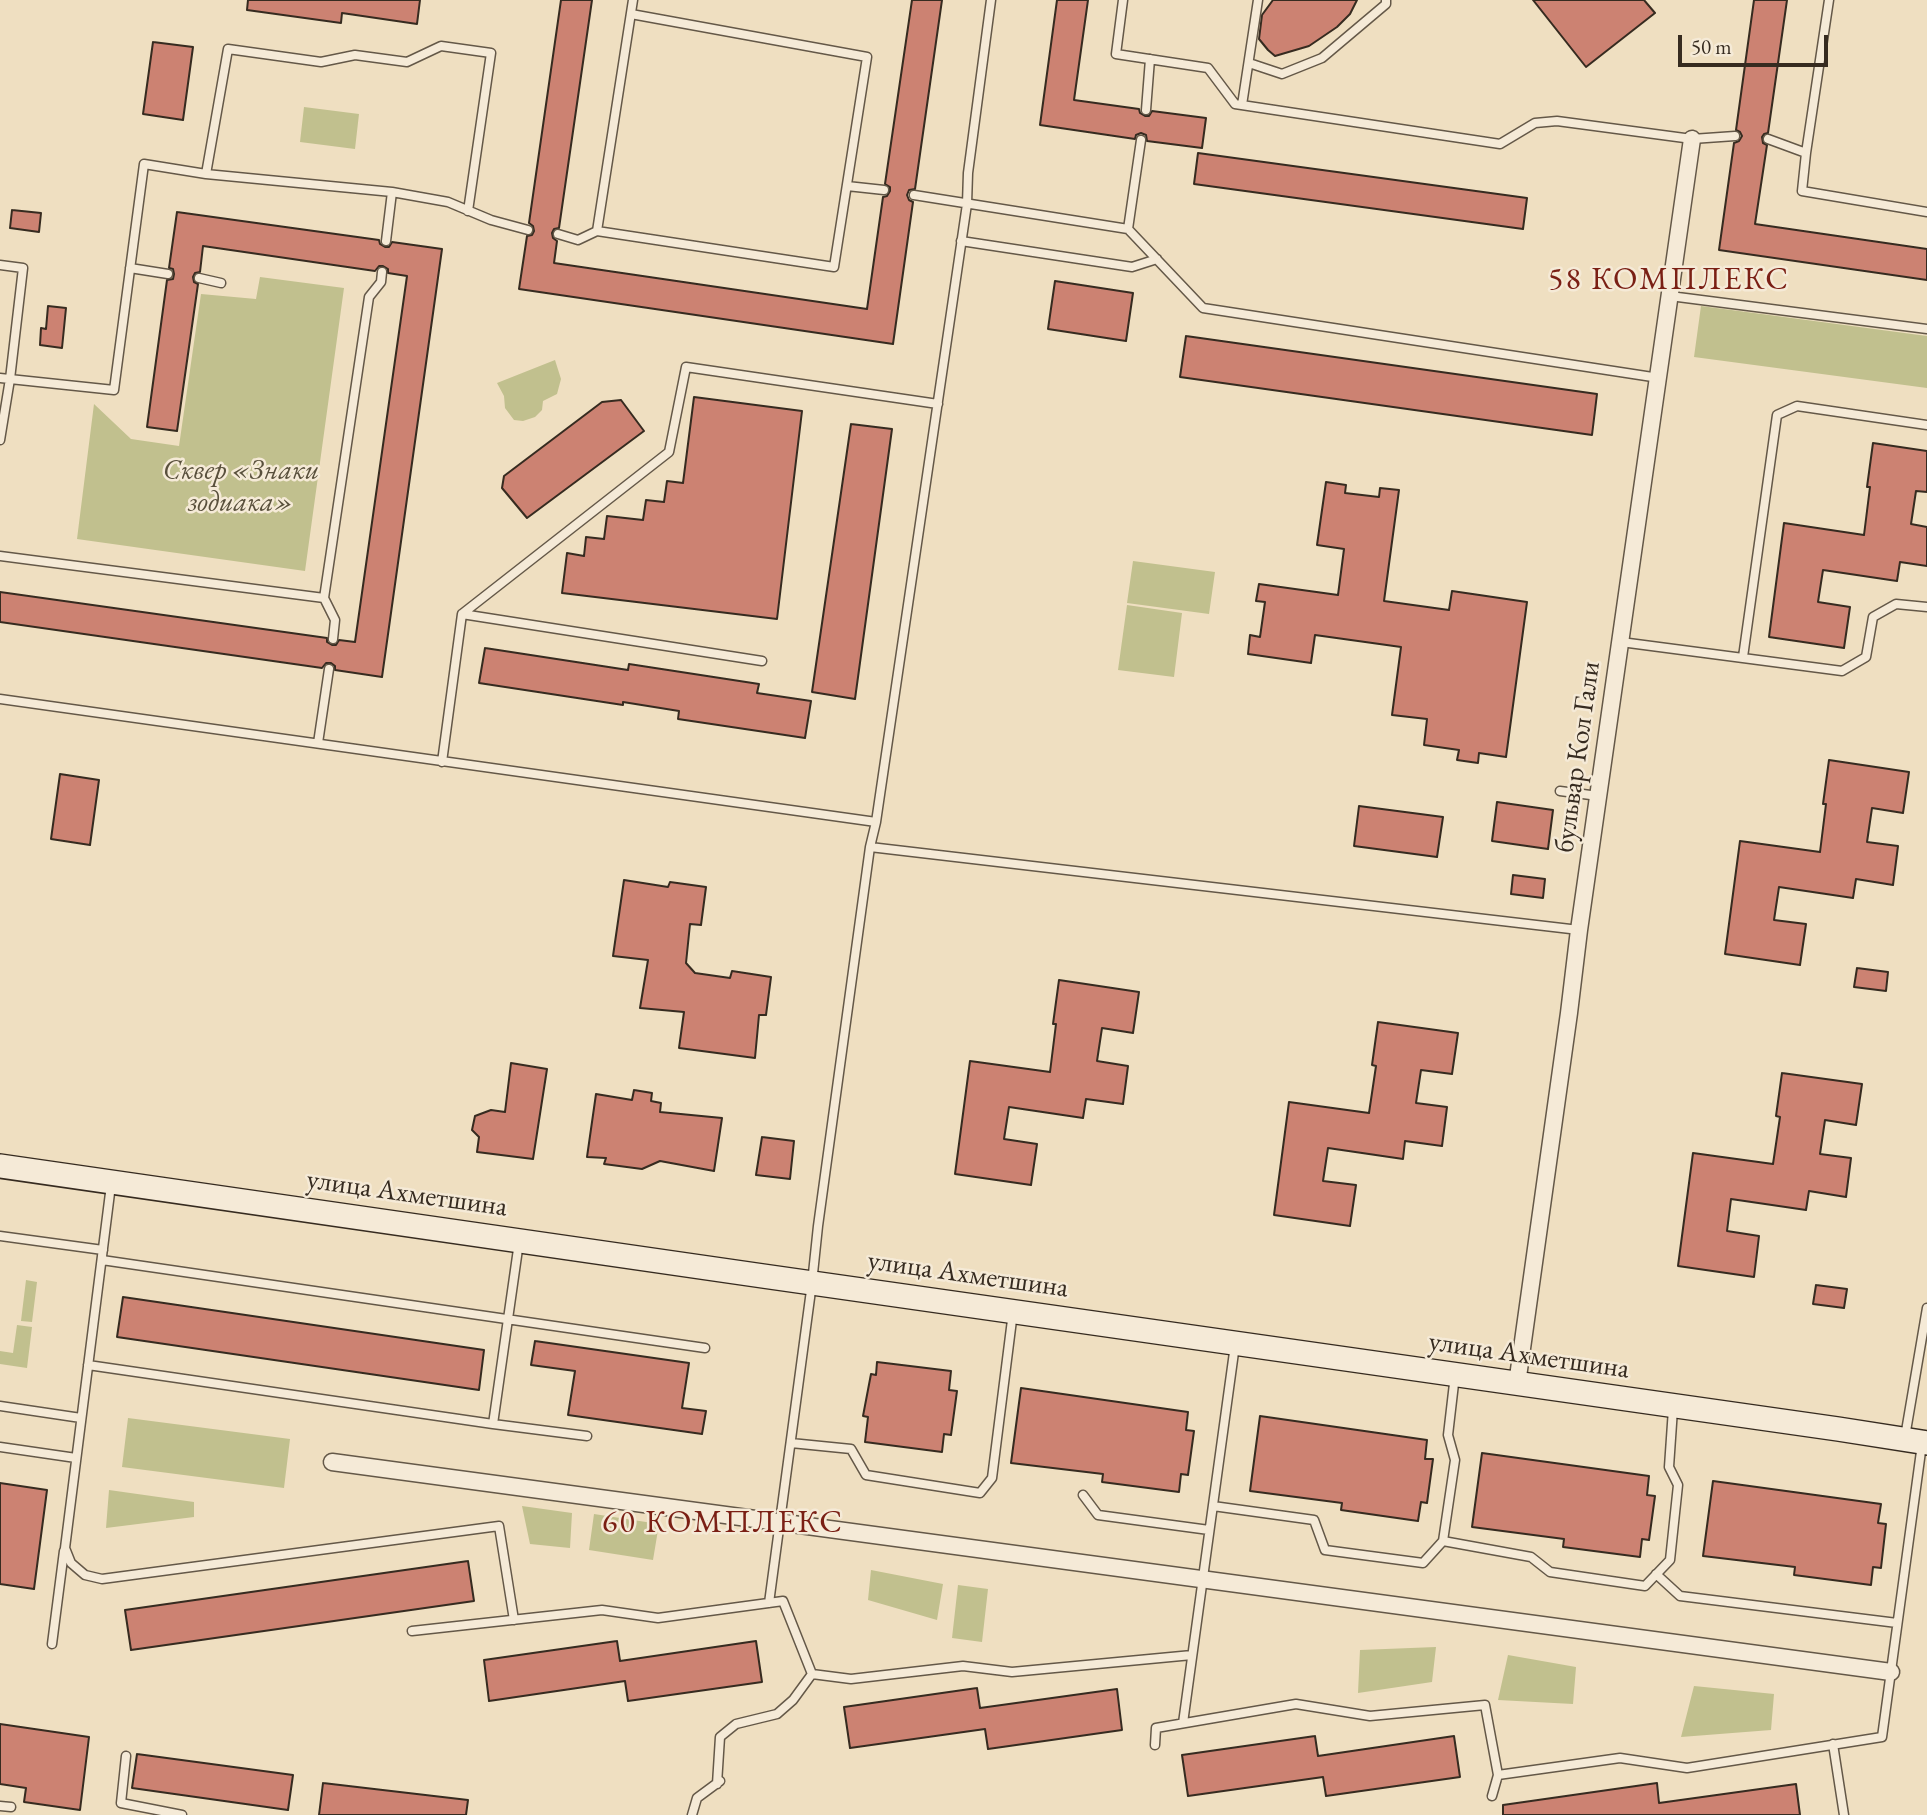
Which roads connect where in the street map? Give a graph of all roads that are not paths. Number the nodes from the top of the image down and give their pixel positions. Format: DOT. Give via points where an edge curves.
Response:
graph roads {
  1 [pos="633,0"];
  2 [pos="991,0"];
  3 [pos="1123,0"];
  4 [pos="1258,0"];
  5 [pos="1386,0"];
  6 [pos="1829,0"];
  7 [pos="631,14"];
  8 [pos="1150,59"];
  9 [pos="1248,63"];
  10 [pos="1242,105"];
  11 [pos="1146,110"];
  12 [pos="1735,136"];
  13 [pos="1692,139"];
  14 [pos="1768,139"];
  15 [pos="1142,140"];
  16 [pos="1805,153"];
  17 [pos="206,174"];
  18 [pos="847,186"];
  19 [pos="884,190"];
  20 [pos="393,192"];
  21 [pos="914,195"];
  22 [pos="967,204"];
  23 [pos="468,211"];
  24 [pos="1927,212"];
  25 [pos="1128,229"];
  26 [pos="528,230"];
  27 [pos="597,231"];
  28 [pos="558,234"];
  29 [pos="386,241"];
  30 [pos="961,241"];
  31 [pos="1157,259"];
  32 [pos="0,265"];
  33 [pos="130,268"];
  34 [pos="382,272"];
  35 [pos="168,274"];
  36 [pos="199,278"];
  37 [pos="221,283"];
  38 [pos="1670,296"];
  39 [pos="1927,329"];
  40 [pos="0,378"];
  41 [pos="1659,378"];
  42 [pos="10,379"];
  43 [pos="938,404"];
  44 [pos="1927,425"];
  45 [pos="0,440"];
  46 [pos="0,555"];
  47 [pos="324,598"];
  48 [pos="1927,607"];
  49 [pos="462,614"];
  50 [pos="333,639"];
  51 [pos="1621,642"];
  52 [pos="1742,657"];
  53 [pos="762,661"];
  54 [pos="328,669"];
  55 [pos="0,699"];
  56 [pos="318,743"];
  57 [pos="442,762"];
  58 [pos="1560,791"];
  59 [pos="1598,796"];
  60 [pos="876,822"];
  61 [pos="870,847"];
  62 [pos="1579,930"];
  63 [pos="0,1166"];
  64 [pos="112,1182"];
  65 [pos="0,1236"];
  66 [pos="519,1240"];
  67 [pos="103,1250"];
  68 [pos="102,1260"];
  69 [pos="813,1283"];
  70 [pos="1927,1308"];
  71 [pos="1013,1312"];
  72 [pos="507,1319"];
  73 [pos="1926,1324"];
  74 [pos="1235,1343"];
  75 [pos="705,1348"];
  76 [pos="88,1365"];
  77 [pos="1455,1375"];
  78 [pos="1517,1384"];
  79 [pos="0,1406"];
  80 [pos="1673,1406"];
  81 [pos="81,1418"];
  82 [pos="493,1424"];
  83 [pos="587,1436"];
  84 [pos="1918,1442"];
  85 [pos="791,1443"];
  86 [pos="0,1447"];
  87 [pos="76,1458"];
  88 [pos="332,1462"];
  89 [pos="1083,1495"];
  90 [pos="1213,1506"];
  91 [pos="780,1523"];
  92 [pos="1209,1530"];
  93 [pos="1443,1541"];
  94 [pos="65,1548"];
  95 [pos="1656,1574"];
  96 [pos="1202,1580"];
  97 [pos="769,1603"];
  98 [pos="514,1620"];
  99 [pos="1897,1623"];
  100 [pos="412,1631"];
  101 [pos="52,1644"];
  102 [pos="1192,1655"];
  103 [pos="1891,1672"];
  104 [pos="812,1674"];
  105 [pos="1183,1723"];
  106 [pos="1833,1744"];
  107 [pos="1155,1745"];
  108 [pos="126,1756"];
  109 [pos="1498,1775"];
  110 [pos="1492,1796"];
  111 [pos="0,1806"];
  112 [pos="11,1807"];
  113 [pos="182,1815"];
  114 [pos="692,1815"];
  115 [pos="1844,1815"];
  1 -- 7 [label="lane"];
  2 -- 22 [label="lane"];
  3 -- 8 [label="lane" via="1116,54"];
  4 -- 9 [label="lane"];
  5 -- 9 [label="lane" via="1322,58 1282,74"];
  6 -- 16 [label="lane"];
  7 -- 18 [label="lane" via="867,57"];
  7 -- 27 [label="lane"];
  8 -- 10 [label="lane" via="1208,68 1235,104"];
  8 -- 11 [label="lane"];
  9 -- 10 [label="lane"];
  10 -- 13 [label="lane" via="1500,144 1535,123 1558,121"];
  12 -- 13 [label="lane"];
  13 -- 38 [label="street, бульвар Кол Гали"];
  14 -- 16 [label="lane"];
  15 -- 25 [label="lane"];
  16 -- 24 [label="lane" via="1802,191"];
  17 -- 20 [label="lane"];
  17 -- 23 [label="lane" via="228,49 321,62 355,55 407,62 441,46 491,53"];
  17 -- 33 [label="lane" via="144,164"];
  18 -- 19 [label="lane"];
  18 -- 27 [label="lane" via="834,267"];
  20 -- 23 [label="lane" via="448,202"];
  20 -- 29 [label="lane"];
  21 -- 22 [label="lane"];
  22 -- 25 [label="lane"];
  22 -- 30 [label="lane"];
  23 -- 26 [label="lane"];
  25 -- 31 [label="lane"];
  27 -- 28 [label="lane" via="578,240"];
  30 -- 31 [label="lane" via="1132,267"];
  30 -- 43 [label="lane"];
  31 -- 41 [label="lane" via="1203,308"];
  32 -- 42 [label="lane" via="23,268"];
  33 -- 35 [label="lane"];
  33 -- 42 [label="lane" via="114,390"];
  34 -- 47 [label="lane" via="381,282 369,297"];
  36 -- 37 [label="lane"];
  38 -- 39 [label="lane"];
  38 -- 41 [label="street, бульвар Кол Гали"];
  40 -- 42 [label="lane"];
  41 -- 51 [label="street, бульвар Кол Гали"];
  42 -- 45 [label="lane"];
  43 -- 49 [label="lane" via="686,367 669,452"];
  43 -- 60 [label="lane"];
  44 -- 52 [label="lane" via="1797,407 1777,415"];
  46 -- 47 [label="lane"];
  47 -- 50 [label="lane" via="335,620"];
  48 -- 52 [label="lane" via="1896,604 1873,617 1866,657 1842,671"];
  49 -- 53 [label="lane"];
  49 -- 57 [label="lane"];
  51 -- 52 [label="lane"];
  51 -- 59 [label="street, бульвар Кол Гали"];
  54 -- 56 [label="lane"];
  55 -- 56 [label="lane"];
  56 -- 57 [label="lane"];
  57 -- 60 [label="lane"];
  58 -- 59 [label="lane"];
  59 -- 62 [label="street, бульвар Кол Гали"];
  60 -- 61 [label="lane"];
  61 -- 62 [label="lane"];
  61 -- 69 [label="lane"];
  62 -- 78 [label="street, бульвар Кол Гали"];
  63 -- 64 [label="street, улица Ахметшина"];
  64 -- 66 [label="street, улица Ахметшина"];
  64 -- 67 [label="lane"];
  65 -- 67 [label="lane"];
  66 -- 69 [label="street, улица Ахметшина"];
  66 -- 72 [label="lane"];
  67 -- 68 [label="lane"];
  68 -- 72 [label="lane"];
  68 -- 76 [label="lane"];
  69 -- 71 [label="street, улица Ахметшина"];
  69 -- 85 [label="lane"];
  70 -- 73 [label="lane"];
  71 -- 74 [label="street, улица Ахметшина"];
  71 -- 85 [label="lane" via="992,1478 980,1493 866,1475 851,1449"];
  72 -- 75 [label="lane"];
  72 -- 82 [label="lane"];
  73 -- 84 [label="lane"];
  74 -- 77 [label="street, улица Ахметшина"];
  74 -- 90 [label="lane"];
  76 -- 81 [label="lane"];
  76 -- 82 [label="lane"];
  77 -- 78 [label="street, улица Ахметшина"];
  77 -- 93 [label="lane" via="1448,1435 1455,1460"];
  78 -- 80 [label="street, улица Ахметшина"];
  79 -- 81 [label="lane"];
  80 -- 84 [label="street, улица Ахметшина"];
  80 -- 95 [label="lane" via="1669,1467 1678,1485 1677,1497 1670,1560"];
  81 -- 87 [label="lane"];
  82 -- 83 [label="lane"];
  84 -- 99 [label="lane"];
  85 -- 91 [label="lane"];
  86 -- 87 [label="lane"];
  87 -- 94 [label="lane"];
  88 -- 91 [label="street"];
  89 -- 92 [label="lane" via="1098,1515"];
  90 -- 92 [label="lane"];
  90 -- 93 [label="lane" via="1314,1520 1325,1550 1423,1563"];
  91 -- 96 [label="street"];
  91 -- 97 [label="lane"];
  92 -- 96 [label="lane"];
  93 -- 95 [label="lane" via="1531,1557 1550,1572 1645,1586"];
  94 -- 98 [label="lane" via="71,1563 85,1576 103,1579 499,1525"];
  94 -- 101 [label="lane"];
  95 -- 99 [label="lane" via="1680,1596"];
  96 -- 102 [label="lane"];
  96 -- 103 [label="street"];
  97 -- 98 [label="lane" via="658,1618 602,1610"];
  97 -- 104 [label="lane" via="783,1601"];
  98 -- 100 [label="lane"];
  99 -- 103 [label="lane"];
  102 -- 104 [label="lane" via="1012,1672 963,1666 851,1679"];
  102 -- 105 [label="lane"];
  103 -- 106 [label="lane" via="1882,1737"];
  104 -- 114 [label="lane" via="776,1714 736,1724 720,1737 720,1781 697,1798"];
  105 -- 107 [label="lane" via="1156,1728"];
  105 -- 109 [label="lane" via="1296,1704 1370,1716 1485,1705"];
  106 -- 109 [label="lane" via="1687,1768 1620,1758"];
  106 -- 115 [label="lane"];
  108 -- 113 [label="lane" via="121,1803"];
  109 -- 110 [label="lane"];
  111 -- 112 [label="lane"];
}
